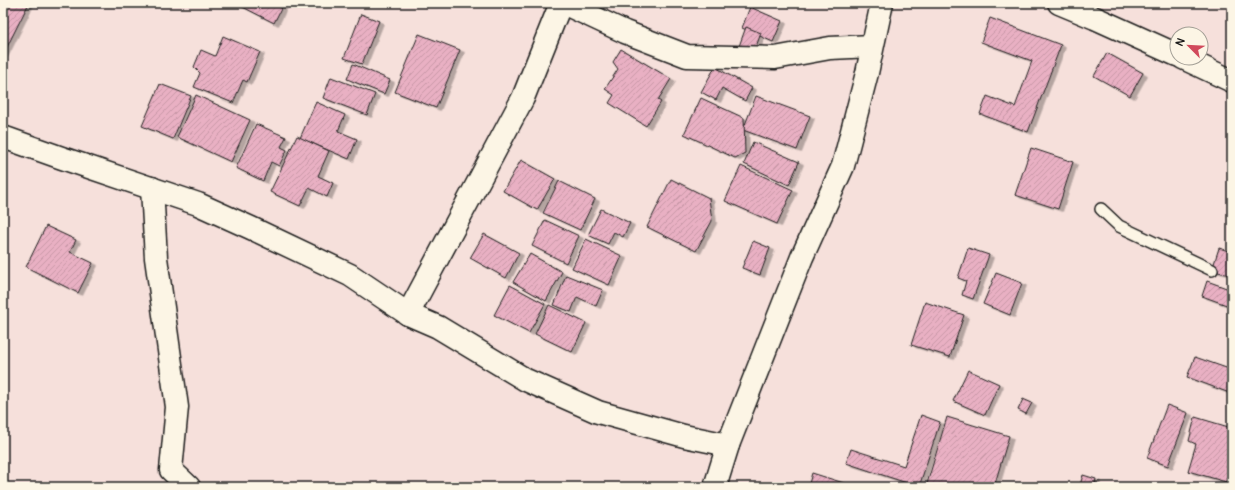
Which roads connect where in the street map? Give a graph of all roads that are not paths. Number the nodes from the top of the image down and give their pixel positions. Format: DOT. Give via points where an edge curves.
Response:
graph roads {
  1 [pos="562,3"];
  2 [pos="882,3"];
  3 [pos="1059,3"];
  4 [pos="872,46"];
  5 [pos="1169,51"];
  6 [pos="1200,66"];
  7 [pos="1232,81"];
  8 [pos="3,137"];
  9 [pos="152,188"];
  10 [pos="1101,209"];
  11 [pos="1212,270"];
  12 [pos="408,314"];
  13 [pos="728,445"];
  14 [pos="189,487"];
  15 [pos="715,487"];
  1 -- 4 [label="street" via="625,32 687,56 775,58 830,48"];
  1 -- 12 [label="street" via="523,98"];
  2 -- 4 [label="street"];
  3 -- 5 [label="street"];
  4 -- 13 [label="street" via="844,166 802,257"];
  6 -- 7 [label="street"];
  8 -- 9 [label="street"];
  9 -- 12 [label="street" via="198,204 350,275"];
  9 -- 14 [label="street" via="156,258 177,407 171,470"];
  10 -- 11 [label="lane" via="1119,226"];
  12 -- 13 [label="street" via="438,327 526,380 598,412 684,436"];
  13 -- 15 [label="street"];
}
